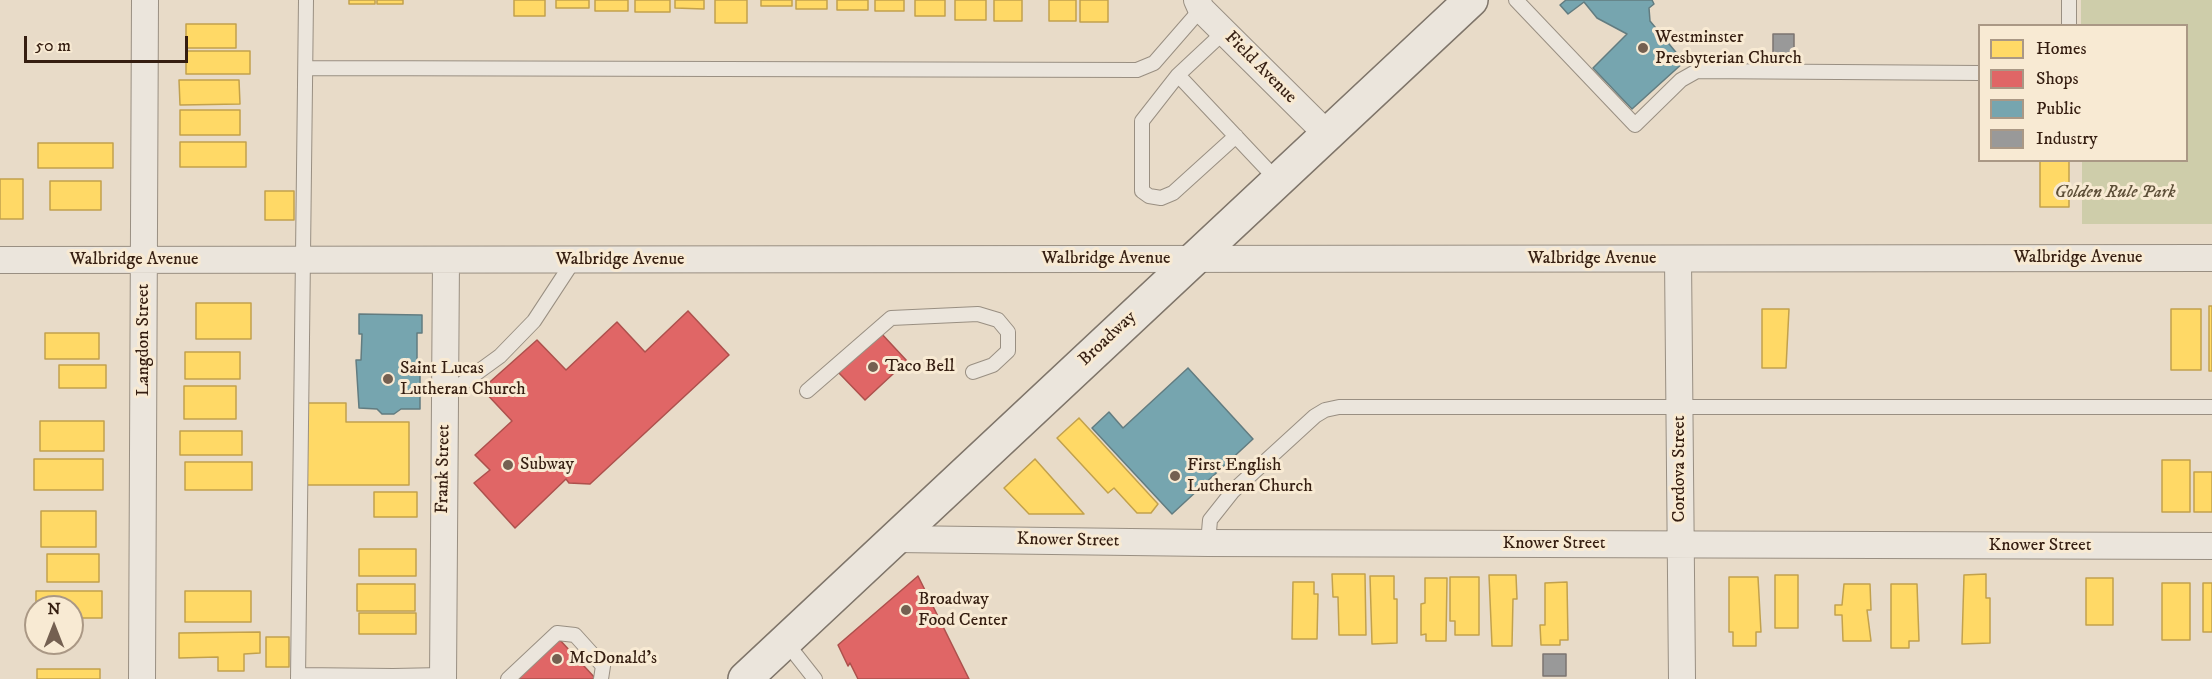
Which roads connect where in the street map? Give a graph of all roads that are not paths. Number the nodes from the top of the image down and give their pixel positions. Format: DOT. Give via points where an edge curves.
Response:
graph roads {
  1 [pos="145,0"];
  2 [pos="306,0"];
  3 [pos="1471,0"];
  4 [pos="1516,0"];
  5 [pos="2068,0"];
  6 [pos="1199,4"];
  7 [pos="2069,24"];
  8 [pos="1224,32"];
  9 [pos="306,68"];
  10 [pos="1978,73"];
  11 [pos="1178,75"];
  12 [pos="1327,134"];
  13 [pos="1236,136"];
  14 [pos="1277,180"];
  15 [pos="2212,258"];
  16 [pos="1192,259"];
  17 [pos="1678,259"];
  18 [pos="0,260"];
  19 [pos="303,260"];
  20 [pos="446,260"];
  21 [pos="574,260"];
  22 [pos="144,261"];
  23 [pos="973,372"];
  24 [pos="807,391"];
  25 [pos="445,396"];
  26 [pos="1680,407"];
  27 [pos="2212,407"];
  28 [pos="896,539"];
  29 [pos="1208,543"];
  30 [pos="1681,545"];
  31 [pos="2212,546"];
  32 [pos="785,641"];
  33 [pos="298,677"];
  34 [pos="393,677"];
  35 [pos="443,677"];
  36 [pos="142,679"];
  37 [pos="508,679"];
  38 [pos="601,679"];
  39 [pos="745,679"];
  40 [pos="815,679"];
  41 [pos="1682,679"];
  1 -- 22 [label="street, Langdon Street"];
  2 -- 9 [label="lane"];
  3 -- 12 [label="street, Broadway"];
  4 -- 10 [label="lane" via="1635,125 1681,80 1697,71"];
  5 -- 7 [label="lane"];
  6 -- 8 [label="street, Field Avenue"];
  6 -- 9 [label="lane" via="1154,63 1137,70"];
  8 -- 11 [label="lane"];
  8 -- 12 [label="street, Field Avenue"];
  9 -- 19 [label="lane"];
  11 -- 13 [label="lane"];
  11 -- 13 [label="lane" via="1142,121 1142,191 1161,198 1173,193"];
  12 -- 14 [label="street, Broadway"];
  13 -- 14 [label="lane"];
  14 -- 16 [label="street, Broadway"];
  15 -- 17 [label="street, Walbridge Avenue"];
  16 -- 17 [label="street, Walbridge Avenue"];
  16 -- 21 [label="street, Walbridge Avenue"];
  16 -- 28 [label="street, Broadway"];
  17 -- 26 [label="street, Cordova Street"];
  18 -- 22 [label="street, Walbridge Avenue"];
  19 -- 20 [label="street, Walbridge Avenue"];
  19 -- 22 [label="street, Walbridge Avenue"];
  19 -- 33 [label="lane"];
  20 -- 21 [label="street, Walbridge Avenue"];
  20 -- 25 [label="street, Frank Street"];
  21 -- 25 [label="lane" via="534,321 500,356"];
  22 -- 36 [label="street, Langdon Street"];
  23 -- 24 [label="lane" via="993,365 1008,351 1008,332 998,320 978,314 891,318"];
  25 -- 35 [label="street, Frank Street"];
  26 -- 27 [label="lane"];
  26 -- 29 [label="lane" via="1325,410 1217,508 1210,520"];
  26 -- 30 [label="street, Cordova Street"];
  28 -- 29 [label="street, Knower Street"];
  28 -- 32 [label="street, Broadway"];
  29 -- 30 [label="street, Knower Street"];
  30 -- 31 [label="street, Knower Street"];
  30 -- 41 [label="street, Cordova Street"];
  32 -- 39 [label="street, Broadway"];
  32 -- 40 [label="lane"];
  33 -- 34 [label="lane"];
  34 -- 35 [label="lane"];
  37 -- 38 [label="lane" via="557,633 575,635 603,666"];
}
